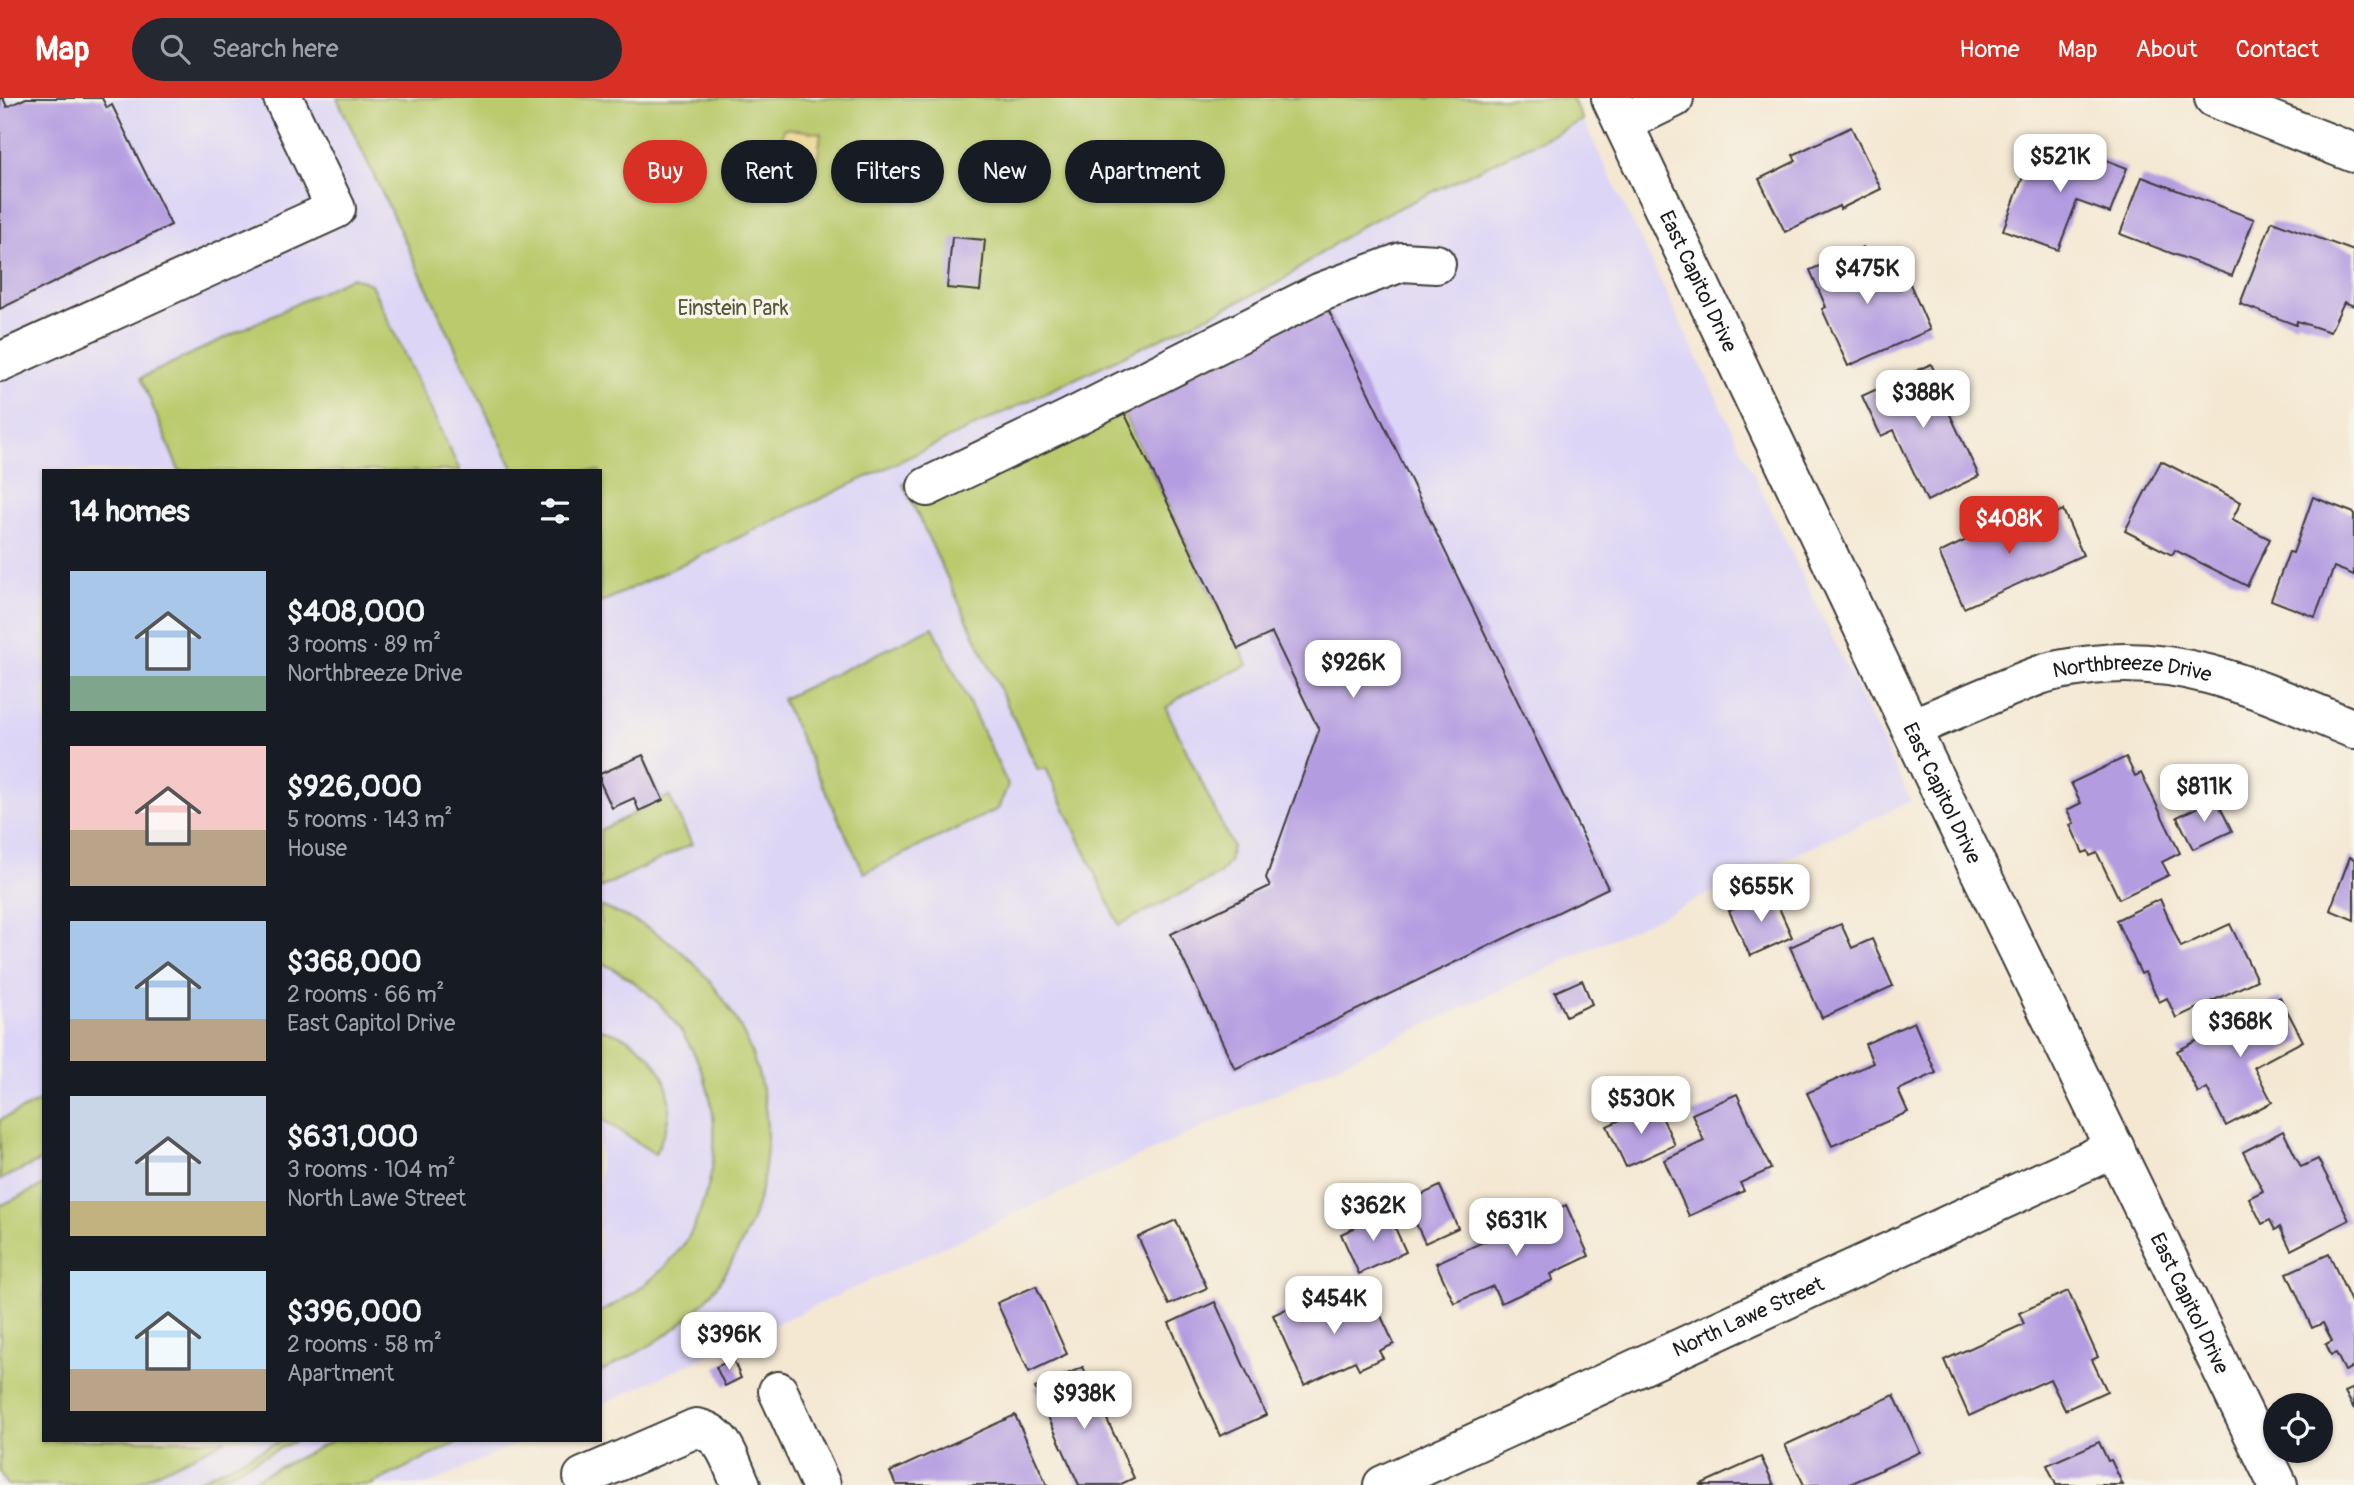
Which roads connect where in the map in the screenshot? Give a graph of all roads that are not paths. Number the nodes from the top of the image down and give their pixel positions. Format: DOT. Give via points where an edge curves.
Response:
graph roads {
  1 [pos="284,98"];
  2 [pos="1674,98"];
  3 [pos="2214,98"];
  4 [pos="1617,111"];
  5 [pos="2354,153"];
  6 [pos="1436,264"];
  7 [pos="0,362"];
  8 [pos="927,487"];
  9 [pos="1911,728"];
  10 [pos="2354,729"];
  11 [pos="2115,1148"];
  12 [pos="778,1391"];
  13 [pos="583,1477"];
  14 [pos="741,1485"];
  15 [pos="821,1485"];
  16 [pos="1383,1485"];
  17 [pos="2278,1485"];
  1 -- 7 [label="street" via="336,209"];
  2 -- 4 [label="street"];
  3 -- 5 [label="street"];
  4 -- 9 [label="street, East Capitol Drive"];
  6 -- 8 [label="street" via="1402,262 1321,292"];
  9 -- 10 [label="street, Northbreeze Drive" via="2041,674 2122,661 2173,665 2215,675"];
  9 -- 11 [label="street, East Capitol Drive"];
  11 -- 16 [label="street, North Lawe Street"];
  11 -- 17 [label="street, East Capitol Drive"];
  12 -- 15 [label="street"];
  13 -- 14 [label="street" via="696,1428 708,1430 721,1441"];
}
